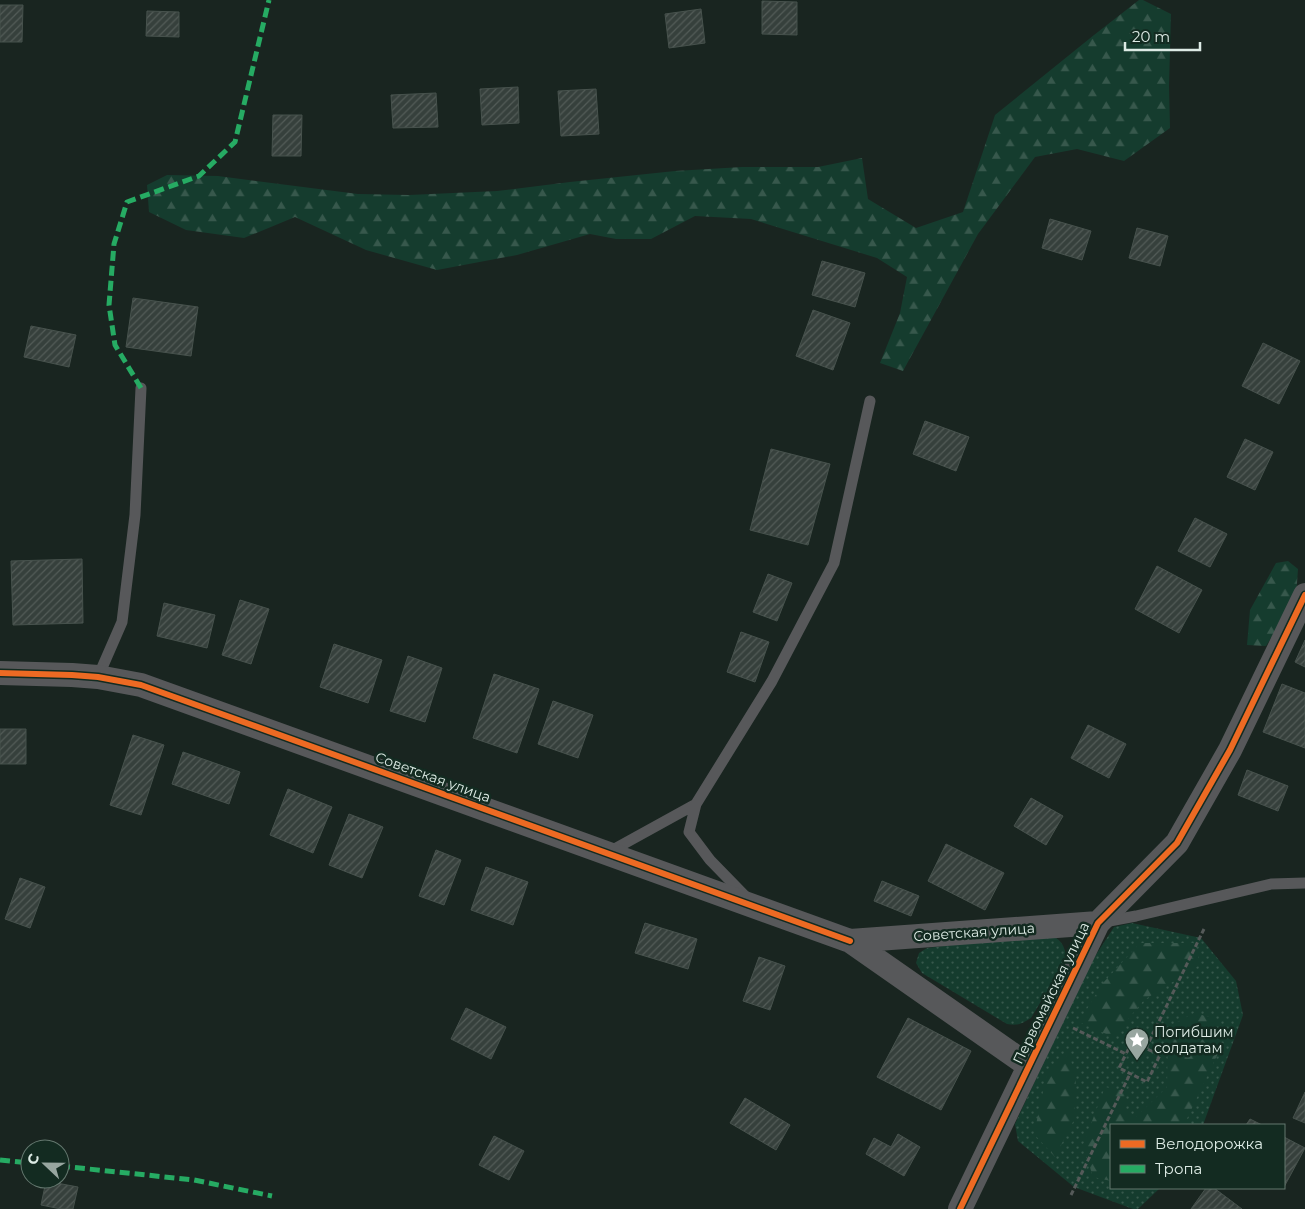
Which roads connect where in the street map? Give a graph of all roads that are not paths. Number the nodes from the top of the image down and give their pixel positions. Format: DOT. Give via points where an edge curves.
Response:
graph roads {
  1 [pos="141,388"];
  2 [pos="870,401"];
  3 [pos="1305,595"];
  4 [pos="0,674"];
  5 [pos="98,677"];
  6 [pos="696,804"];
  7 [pos="607,853"];
  8 [pos="1305,883"];
  9 [pos="757,908"];
  10 [pos="1098,923"];
  11 [pos="850,941"];
  12 [pos="1029,1066"];
  13 [pos="960,1209"];
  1 -- 5 [label="lane" via="134,515 122,622"];
  2 -- 6 [label="lane" via="834,563 772,681"];
  3 -- 10 [label="street, Первомайская улица" via="1230,750 1177,843"];
  4 -- 5 [label="street, Советская улица"];
  5 -- 7 [label="street, Советская улица" via="141,685"];
  6 -- 7 [label="lane"];
  6 -- 9 [label="lane" via="688,832 710,860"];
  7 -- 9 [label="street, Советская улица"];
  8 -- 10 [label="lane" via="1271,884"];
  9 -- 11 [label="street, Советская улица"];
  10 -- 11 [label="street, Советская улица"];
  10 -- 12 [label="street, Первомайская улица"];
  11 -- 12 [label="street, Советская улица"];
  12 -- 13 [label="street, Первомайская улица"];
}
